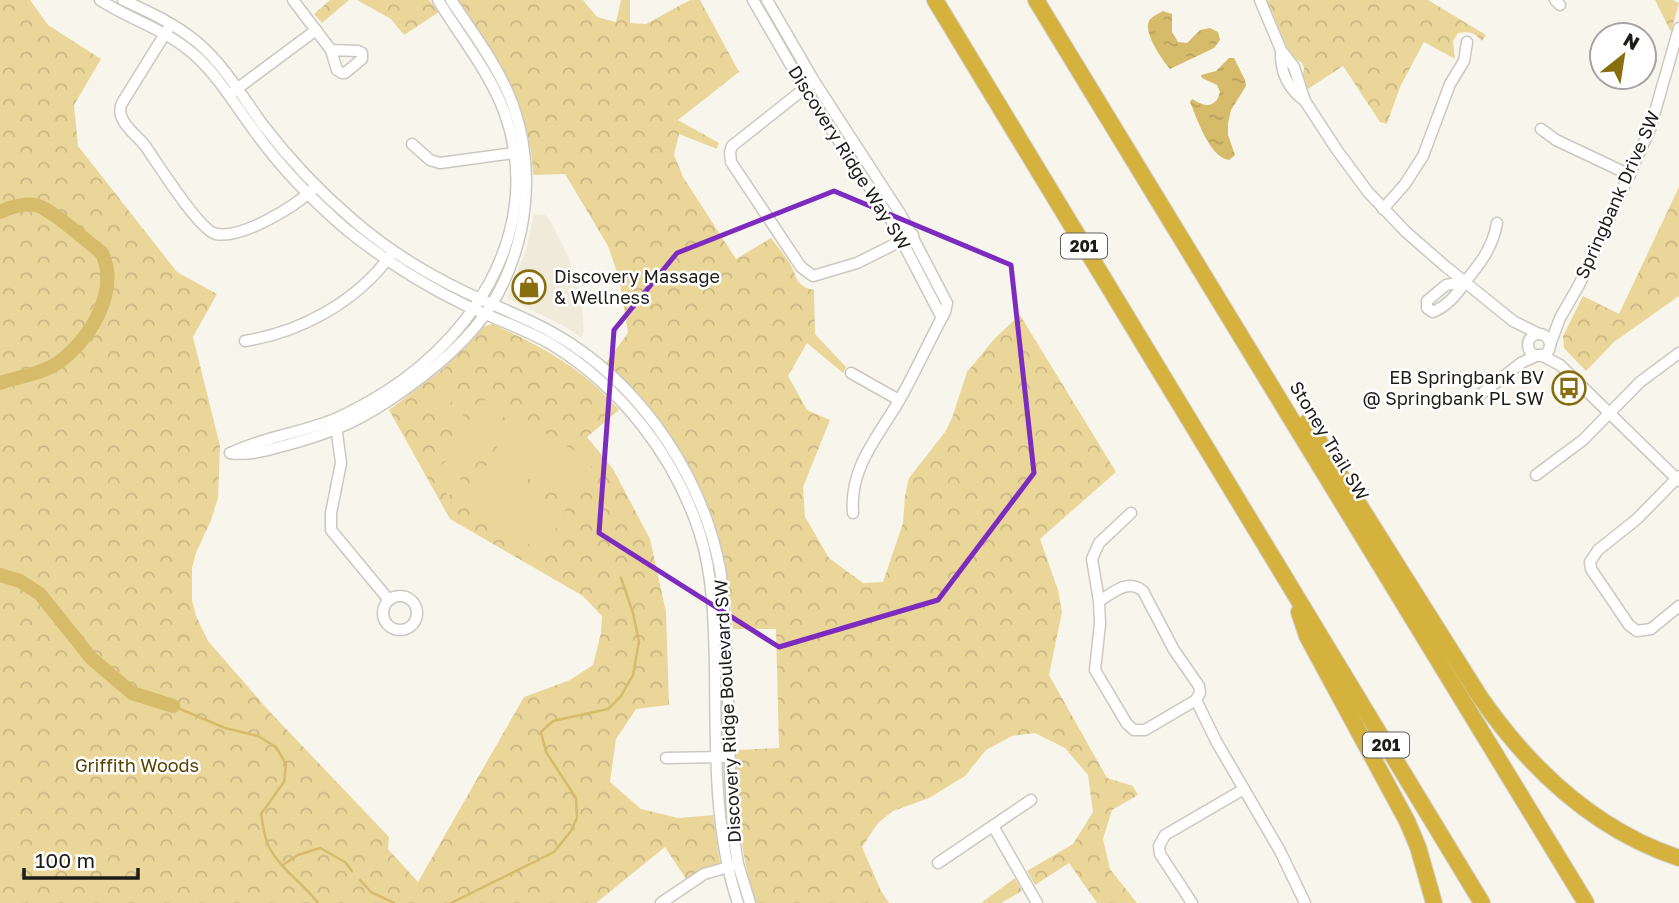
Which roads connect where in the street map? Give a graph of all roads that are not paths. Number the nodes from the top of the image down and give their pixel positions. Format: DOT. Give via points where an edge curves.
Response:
graph roads {
  1 [pos="100,0"];
  2 [pos="123,0"];
  3 [pos="293,0"];
  4 [pos="438,0"];
  5 [pos="753,0"];
  6 [pos="935,0"];
  7 [pos="1036,0"];
  8 [pos="1260,0"];
  9 [pos="768,2"];
  10 [pos="450,5"];
  11 [pos="759,11"];
  12 [pos="169,28"];
  13 [pos="1679,28"];
  14 [pos="316,30"];
  15 [pos="1467,42"];
  16 [pos="331,50"];
  17 [pos="814,80"];
  18 [pos="804,88"];
  19 [pos="233,92"];
  20 [pos="1541,129"];
  21 [pos="412,144"];
  22 [pos="519,152"];
  23 [pos="864,158"];
  24 [pos="854,165"];
  25 [pos="1630,175"];
  26 [pos="312,190"];
  27 [pos="1383,209"];
  28 [pos="1166,210"];
  29 [pos="1497,223"];
  30 [pos="908,238"];
  31 [pos="391,256"];
  32 [pos="1465,282"];
  33 [pos="486,301"];
  34 [pos="479,311"];
  35 [pos="1560,318"];
  36 [pos="1513,321"];
  37 [pos="1539,334"];
  38 [pos="245,341"];
  39 [pos="1528,344"];
  40 [pos="1544,351"];
  41 [pos="1679,353"];
  42 [pos="580,357"];
  43 [pos="1521,363"];
  44 [pos="851,373"];
  45 [pos="1481,394"];
  46 [pos="899,400"];
  47 [pos="1609,414"];
  48 [pos="332,426"];
  49 [pos="1536,475"];
  50 [pos="1678,478"];
  51 [pos="853,513"];
  52 [pos="1131,513"];
  53 [pos="1291,587"];
  54 [pos="389,600"];
  55 [pos="1099,601"];
  56 [pos="1679,606"];
  57 [pos="721,656"];
  58 [pos="1196,700"];
  59 [pos="730,757"];
  60 [pos="666,758"];
  61 [pos="718,758"];
  62 [pos="1244,789"];
  63 [pos="1031,800"];
  64 [pos="993,826"];
  65 [pos="1679,858"];
  66 [pos="938,863"];
  67 [pos="732,865"];
  68 [pos="661,903"];
  69 [pos="738,903"];
  70 [pos="750,903"];
  71 [pos="1037,903"];
  72 [pos="1192,903"];
  73 [pos="1305,903"];
  74 [pos="1434,903"];
  75 [pos="1482,903"];
  76 [pos="1586,903"];
  1 -- 12 [label="street, Discovery Ridge Boulevard SW"];
  2 -- 12 [label="street, Discovery Ridge Boulevard SW"];
  3 -- 14 [label="street"];
  4 -- 10 [label="street"];
  5 -- 11 [label="street, Discovery Ridge Way SW"];
  6 -- 53 [label="highway, 201"];
  7 -- 28 [label="highway, Stoney Trail SW"];
  8 -- 27 [label="street" via="1280,50 1284,77"];
  9 -- 11 [label="street"];
  9 -- 17 [label="street, Discovery Ridge Way SW"];
  10 -- 22 [label="street" via="493,74"];
  11 -- 18 [label="street, Discovery Ridge Way SW"];
  12 -- 19 [label="street, Discovery Ridge Boulevard SW"];
  12 -- 26 [label="street" via="120,113 208,229 220,234 244,229 274,217"];
  13 -- 25 [label="street, Springbank Drive SW" via="1655,117"];
  14 -- 16 [label="street"];
  14 -- 19 [label="street"];
  15 -- 27 [label="street" via="1464,61 1450,84 1423,156"];
  17 -- 18 [label="street"];
  17 -- 23 [label="street, Discovery Ridge Way SW"];
  18 -- 24 [label="street, Discovery Ridge Way SW"];
  18 -- 30 [label="street" via="730,152 731,162 801,267 813,276 857,263"];
  19 -- 26 [label="street, Discovery Ridge Boulevard SW" via="267,148"];
  20 -- 25 [label="street"];
  21 -- 22 [label="street" via="440,163"];
  22 -- 33 [label="street" via="520,211"];
  23 -- 24 [label="street"];
  23 -- 30 [label="street, Discovery Ridge Way SW"];
  24 -- 30 [label="street, Discovery Ridge Way SW"];
  25 -- 35 [label="street, Springbank Drive SW"];
  26 -- 31 [label="street, Discovery Ridge Boulevard SW" via="351,233"];
  27 -- 32 [label="street"];
  28 -- 65 [label="highway" via="1210,268 1500,725 1545,776 1585,809 1632,838"];
  28 -- 76 [label="highway, Stoney Trail SW"];
  29 -- 32 [label="street" via="1488,251"];
  30 -- 46 [label="street, Discovery Ridge Way SW" via="942,318"];
  31 -- 33 [label="street, Discovery Ridge Boulevard SW"];
  31 -- 34 [label="street, Discovery Ridge Boulevard SW" via="438,291"];
  31 -- 38 [label="street" via="347,299 320,315 281,334"];
  32 -- 36 [label="street"];
  33 -- 34 [label="street"];
  33 -- 42 [label="street, Discovery Ridge Boulevard SW" via="524,317"];
  34 -- 42 [label="street, Discovery Ridge Boulevard SW"];
  34 -- 48 [label="street" via="409,381"];
  35 -- 37 [label="street, Springbank Drive SW"];
  35 -- 40 [label="street, Springbank Drive SW"];
  36 -- 37 [label="street"];
  36 -- 39 [label="street"];
  37 -- 39 [label="street"];
  37 -- 40 [label="street" via="1548,338"];
  39 -- 40 [label="street" via="1530,350"];
  39 -- 43 [label="street"];
  40 -- 43 [label="street"];
  40 -- 47 [label="street"];
  41 -- 47 [label="street" via="1648,374"];
  42 -- 57 [label="street, Discovery Ridge Boulevard SW" via="683,478 714,567 714,613"];
  43 -- 45 [label="street"];
  44 -- 46 [label="street"];
  46 -- 51 [label="street, Discovery Ridge Way SW" via="859,468"];
  47 -- 49 [label="street"];
  47 -- 50 [label="street"];
  48 -- 48 [label="street" via="248,444 230,453 248,455"];
  48 -- 54 [label="street" via="341,463 331,530"];
  50 -- 56 [label="street" via="1590,562 1637,631 1651,629"];
  52 -- 55 [label="street" via="1093,553"];
  53 -- 74 [label="highway" via="1307,636 1407,821"];
  53 -- 75 [label="highway, 201"];
  55 -- 58 [label="street" via="1128,585 1143,591 1199,686"];
  55 -- 58 [label="street" via="1096,670 1129,727 1145,730"];
  57 -- 59 [label="street, Discovery Ridge Boulevard SW"];
  57 -- 61 [label="street, Discovery Ridge Boulevard SW"];
  58 -- 62 [label="street"];
  59 -- 61 [label="street"];
  59 -- 67 [label="street, Discovery Ridge Boulevard SW"];
  60 -- 61 [label="street"];
  61 -- 67 [label="street, Discovery Ridge Boulevard SW" via="720,822"];
  62 -- 72 [label="street" via="1161,841 1162,858"];
  62 -- 73 [label="street"];
  63 -- 64 [label="street"];
  64 -- 66 [label="street"];
  64 -- 71 [label="street"];
  67 -- 68 [label="street" via="704,874"];
  67 -- 69 [label="street, Discovery Ridge Boulevard SW"];
  67 -- 70 [label="street, Discovery Ridge Boulevard SW"];
}
